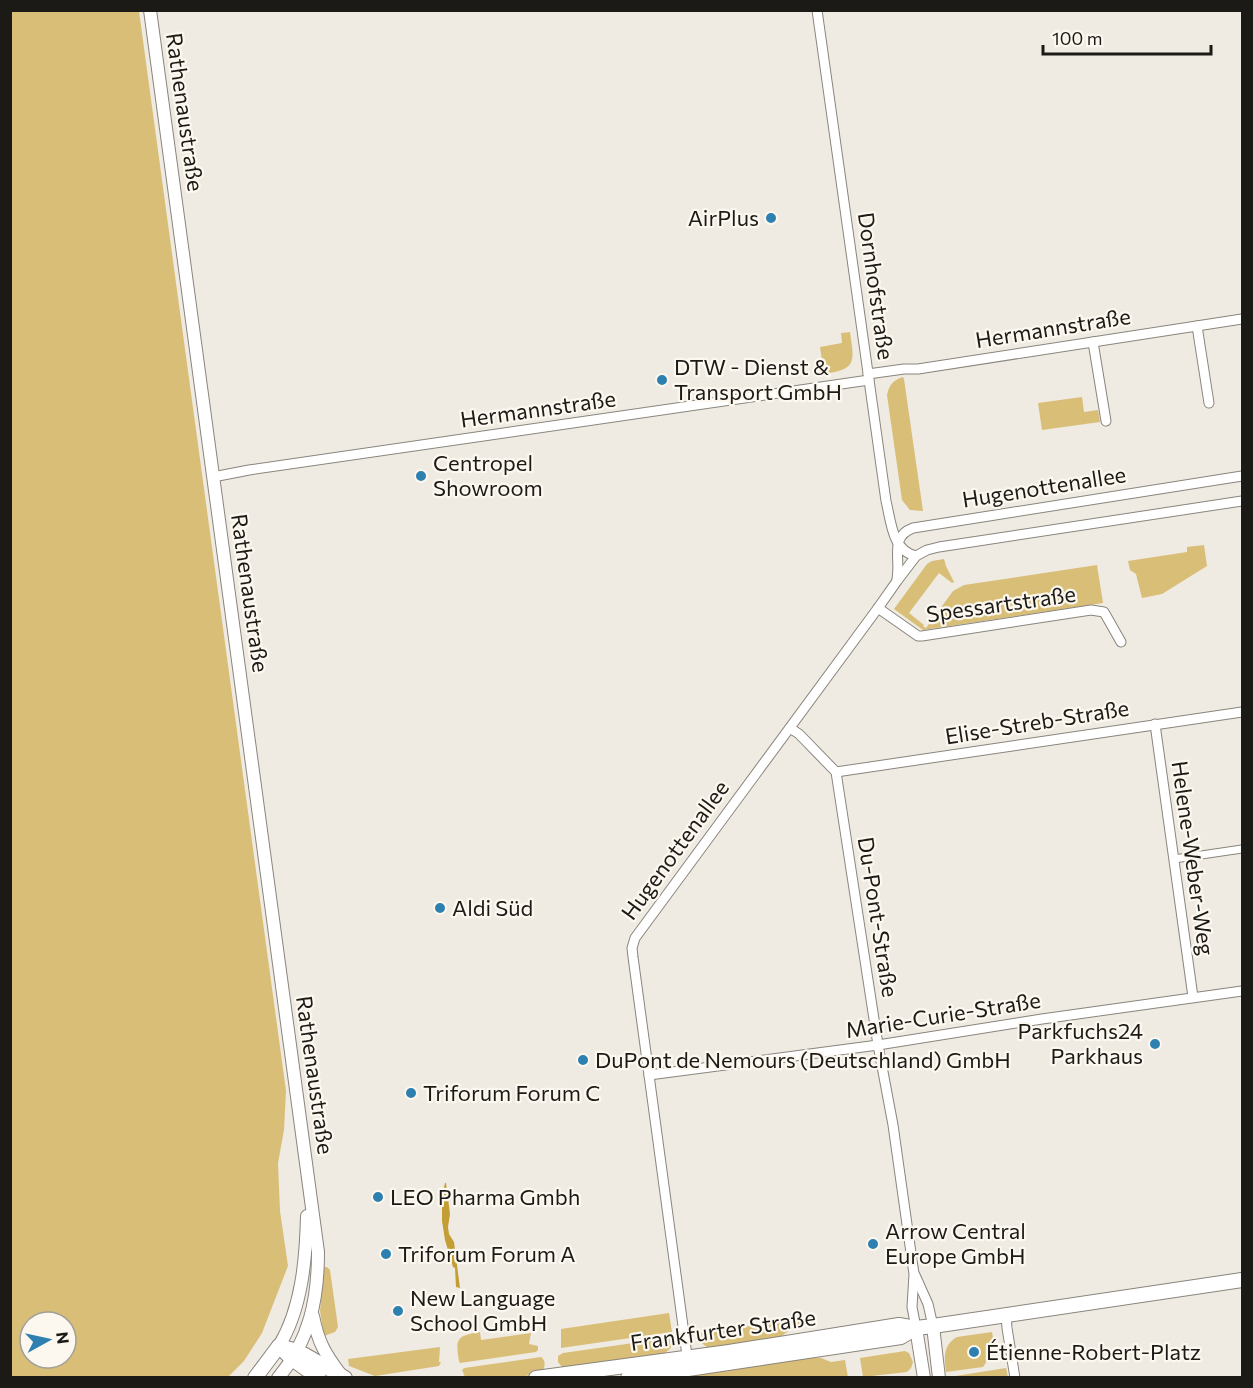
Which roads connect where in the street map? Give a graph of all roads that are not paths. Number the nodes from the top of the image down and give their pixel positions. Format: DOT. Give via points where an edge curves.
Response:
graph roads {
  1 [pos="150,10"];
  2 [pos="817,10"];
  3 [pos="1242,319"];
  4 [pos="1197,326"];
  5 [pos="1093,342"];
  6 [pos="869,377"];
  7 [pos="1209,403"];
  8 [pos="1106,421"];
  9 [pos="1242,476"];
  10 [pos="213,477"];
  11 [pos="1242,501"];
  12 [pos="897,543"];
  13 [pos="916,556"];
  14 [pos="897,581"];
  15 [pos="878,608"];
  16 [pos="1121,642"];
  17 [pos="1242,712"];
  18 [pos="1155,724"];
  19 [pos="790,728"];
  20 [pos="836,772"];
  21 [pos="1242,849"];
  22 [pos="1174,859"];
  23 [pos="1242,991"];
  24 [pos="1193,997"];
  25 [pos="878,1046"];
  26 [pos="649,1075"];
  27 [pos="308,1182"];
  28 [pos="914,1274"];
  29 [pos="1242,1280"];
  30 [pos="312,1315"];
  31 [pos="1006,1315"];
  32 [pos="933,1326"];
  33 [pos="916,1328"];
  34 [pos="279,1346"];
  35 [pos="294,1355"];
  36 [pos="688,1362"];
  37 [pos="343,1376"];
  38 [pos="255,1377"];
  39 [pos="278,1377"];
  40 [pos="319,1377"];
  41 [pos="536,1377"];
  42 [pos="628,1377"];
  43 [pos="924,1377"];
  44 [pos="939,1377"];
  45 [pos="1015,1377"];
  1 -- 10 [label="street, Rathenaustraße"];
  2 -- 6 [label="street, Dornhofstraße"];
  3 -- 4 [label="street, Hermannstraße"];
  4 -- 5 [label="street, Hermannstraße"];
  4 -- 7 [label="street"];
  5 -- 6 [label="street, Hermannstraße"];
  5 -- 8 [label="street"];
  6 -- 10 [label="street, Hermannstraße"];
  6 -- 12 [label="street, Dornhofstraße" via="886,501"];
  9 -- 12 [label="street, Hugenottenallee" via="919,526 906,531"];
  10 -- 27 [label="street, Rathenaustraße"];
  11 -- 13 [label="street, Hugenottenallee" via="939,547"];
  12 -- 13 [label="street" via="909,555"];
  12 -- 14 [label="street"];
  13 -- 14 [label="street, Hugenottenallee"];
  14 -- 15 [label="street, Hugenottenallee"];
  15 -- 16 [label="street, Spessartstraße" via="918,636 1091,610 1104,612"];
  15 -- 19 [label="street, Hugenottenallee"];
  17 -- 18 [label="street, Elise-Streb-Straße"];
  18 -- 20 [label="street, Elise-Streb-Straße"];
  18 -- 22 [label="street, Helene-Weber-Weg"];
  19 -- 20 [label="street"];
  19 -- 26 [label="street, Hugenottenallee" via="634,938 632,948"];
  20 -- 25 [label="street, Du-Pont-Straße"];
  21 -- 22 [label="street"];
  22 -- 24 [label="street, Helene-Weber-Weg"];
  23 -- 24 [label="street, Marie-Curie-Straße"];
  24 -- 25 [label="street, Marie-Curie-Straße"];
  25 -- 26 [label="street, Marie-Curie-Straße"];
  25 -- 28 [label="street, Du-Pont-Straße"];
  26 -- 36 [label="street, Hugenottenallee"];
  27 -- 30 [label="street, Rathenaustraße" via="318,1252"];
  27 -- 34 [label="street, Rathenaustraße" via="304,1264 295,1311"];
  28 -- 32 [label="street, Du-Pont-Straße"];
  28 -- 33 [label="street, Du-Pont-Straße" via="912,1307"];
  29 -- 31 [label="main road, Frankfurter Straße"];
  30 -- 35 [label="street, Rathenaustraße"];
  30 -- 37 [label="street" via="328,1359"];
  31 -- 32 [label="main road, Frankfurter Straße"];
  31 -- 45 [label="street"];
  32 -- 33 [label="main road, Frankfurter Straße"];
  32 -- 44 [label="street"];
  33 -- 36 [label="main road, Frankfurter Straße" via="899,1325"];
  33 -- 43 [label="street"];
  34 -- 35 [label="main road"];
  34 -- 38 [label="main road"];
  35 -- 37 [label="main road"];
  35 -- 39 [label="street, Rathenaustraße"];
  35 -- 40 [label="main road"];
  36 -- 41 [label="main road, Frankfurter Straße"];
  36 -- 42 [label="main road, Frankfurter Straße"];
}
